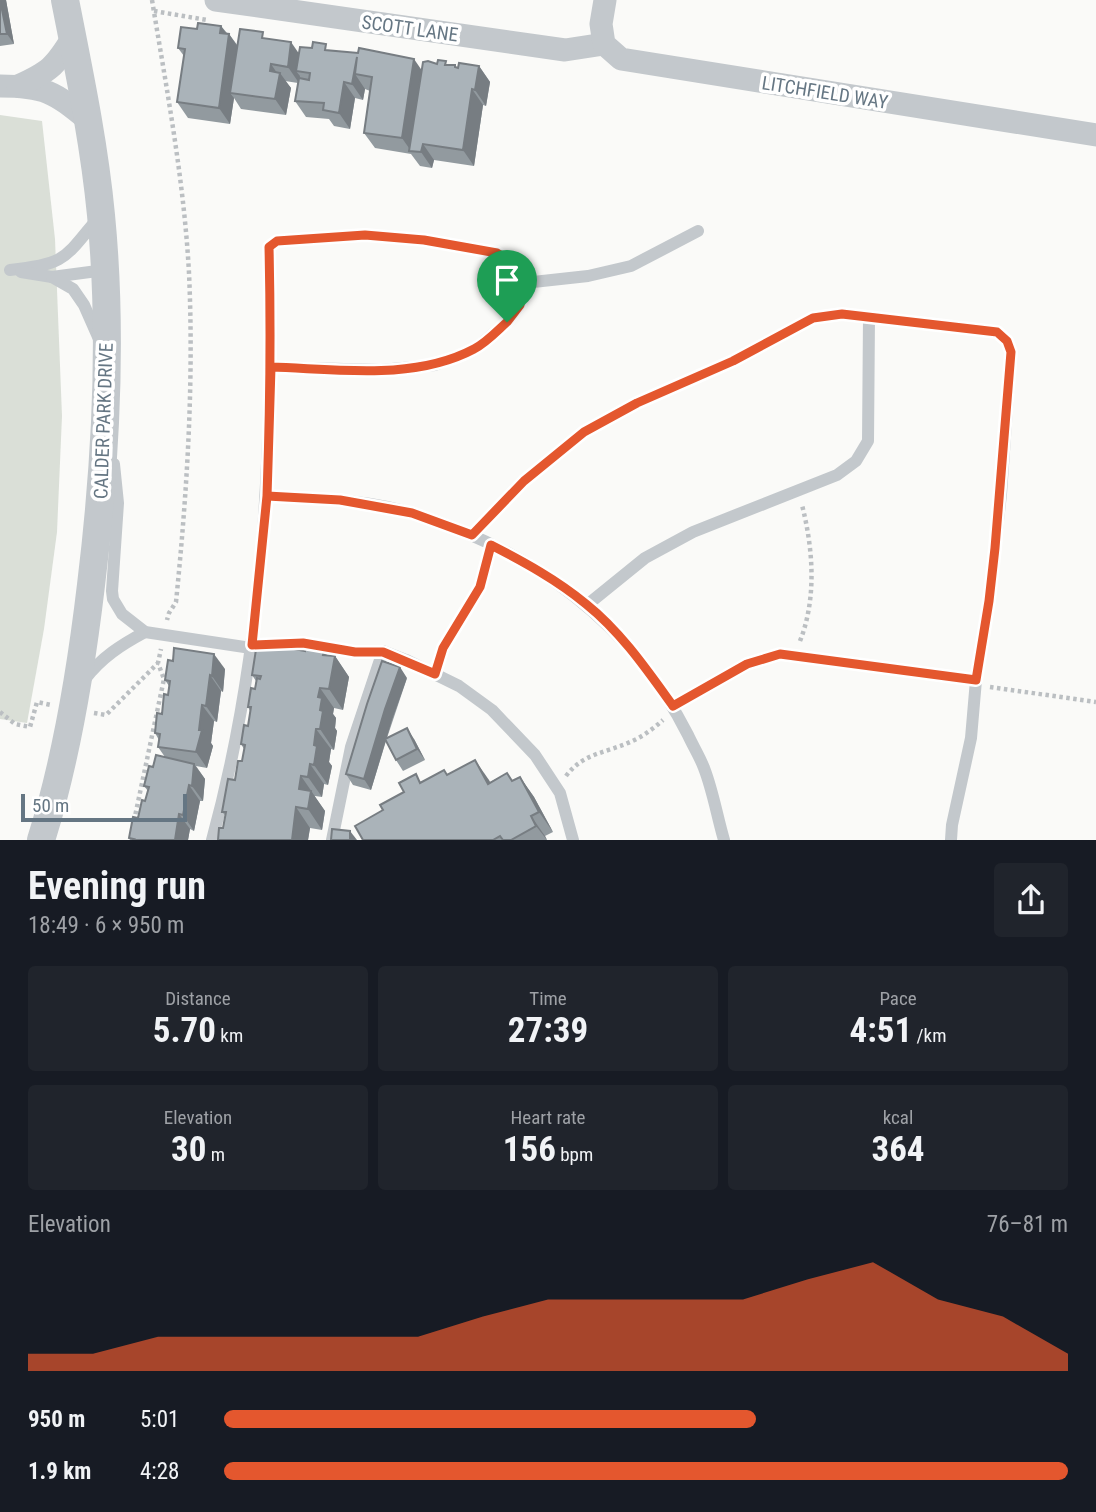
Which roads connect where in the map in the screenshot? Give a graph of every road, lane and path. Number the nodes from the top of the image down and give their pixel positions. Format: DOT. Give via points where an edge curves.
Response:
graph roads {
  1 [pos="65,0"];
  2 [pos="152,0"];
  3 [pos="604,0"];
  4 [pos="212,10"];
  5 [pos="153,11"];
  6 [pos="73,37"];
  7 [pos="604,44"];
  8 [pos="9,86"];
  9 [pos="88,120"];
  10 [pos="1096,135"];
  11 [pos="101,214"];
  12 [pos="698,231"];
  13 [pos="106,270"];
  14 [pos="52,277"];
  15 [pos="524,283"];
  16 [pos="869,317"];
  17 [pos="106,355"];
  18 [pos="271,367"];
  19 [pos="106,393"];
  20 [pos="799,490"];
  21 [pos="267,496"];
  22 [pos="472,535"];
  23 [pos="491,545"];
  24 [pos="587,605"];
  25 [pos="145,632"];
  26 [pos="164,635"];
  27 [pos="251,647"];
  28 [pos="383,652"];
  29 [pos="793,656"];
  30 [pos="435,674"];
  31 [pos="976,683"];
  32 [pos="76,692"];
  33 [pos="1096,702"];
  34 [pos="674,709"];
  35 [pos="560,793"];
  36 [pos="133,827"];
  37 [pos="41,840"];
  38 [pos="212,840"];
  39 [pos="332,840"];
  40 [pos="573,840"];
  41 [pos="724,840"];
  42 [pos="951,840"];
  1 -- 6 [label="street, CALDER PARK DRIVE"];
  2 -- 5 [label="path"];
  3 -- 7 [label="street"];
  4 -- 5 [label="path"];
  4 -- 7 [label="street, SCOTT LANE" via="565,50"];
  5 -- 26 [label="path" via="189,273 187,479 176,602"];
  6 -- 8 [label="street" via="57,63 41,76"];
  6 -- 9 [label="street, CALDER PARK DRIVE"];
  7 -- 10 [label="street, LITCHFIELD WAY" via="621,59"];
  8 -- 9 [label="street" via="57,95"];
  9 -- 11 [label="street, CALDER PARK DRIVE"];
  11 -- 13 [label="street, CALDER PARK DRIVE"];
  11 -- 14 [label="lane" via="59,261 10,270"];
  12 -- 15 [label="lane" via="631,266"];
  13 -- 14 [label="lane"];
  13 -- 17 [label="street, CALDER PARK DRIVE"];
  14 -- 17 [label="lane" via="73,289"];
  15 -- 18 [label="lane" via="520,305 507,322 475,349 435,365 381,370"];
  15 -- 18 [label="lane" via="517,266 497,253 424,240 365,235 277,241 269,247"];
  16 -- 20 [label="lane" via="867,441 856,461 837,475"];
  16 -- 22 [label="lane" via="813,318 584,432 524,481"];
  16 -- 31 [label="lane" via="997,332 1011,352 1000,508"];
  17 -- 19 [label="street, CALDER PARK DRIVE"];
  18 -- 21 [label="lane"];
  19 -- 25 [label="lane" via="118,503 113,600 122,614"];
  19 -- 32 [label="street, CALDER PARK DRIVE" via="103,480"];
  20 -- 24 [label="lane" via="693,532 645,558"];
  20 -- 29 [label="path" via="813,557 806,621"];
  21 -- 22 [label="lane" via="388,508"];
  21 -- 27 [label="lane"];
  22 -- 23 [label="lane"];
  23 -- 24 [label="lane"];
  23 -- 30 [label="path" via="480,587 443,648"];
  24 -- 34 [label="lane" via="637,656"];
  25 -- 26 [label="lane"];
  25 -- 32 [label="lane" via="97,664"];
  26 -- 27 [label="lane"];
  26 -- 36 [label="path" via="159,663 164,679"];
  27 -- 28 [label="lane" via="303,643"];
  27 -- 38 [label="lane"];
  28 -- 30 [label="lane"];
  28 -- 39 [label="lane" via="351,747"];
  29 -- 31 [label="lane"];
  29 -- 34 [label="lane" via="780,654 747,664"];
  30 -- 35 [label="lane" via="492,710 535,755"];
  31 -- 33 [label="path"];
  31 -- 42 [label="lane" via="971,738"];
  32 -- 37 [label="street, CALDER PARK DRIVE"];
  34 -- 35 [label="path" via="632,741 581,761 564,779"];
  34 -- 41 [label="lane" via="704,767"];
  35 -- 40 [label="lane"];
}
